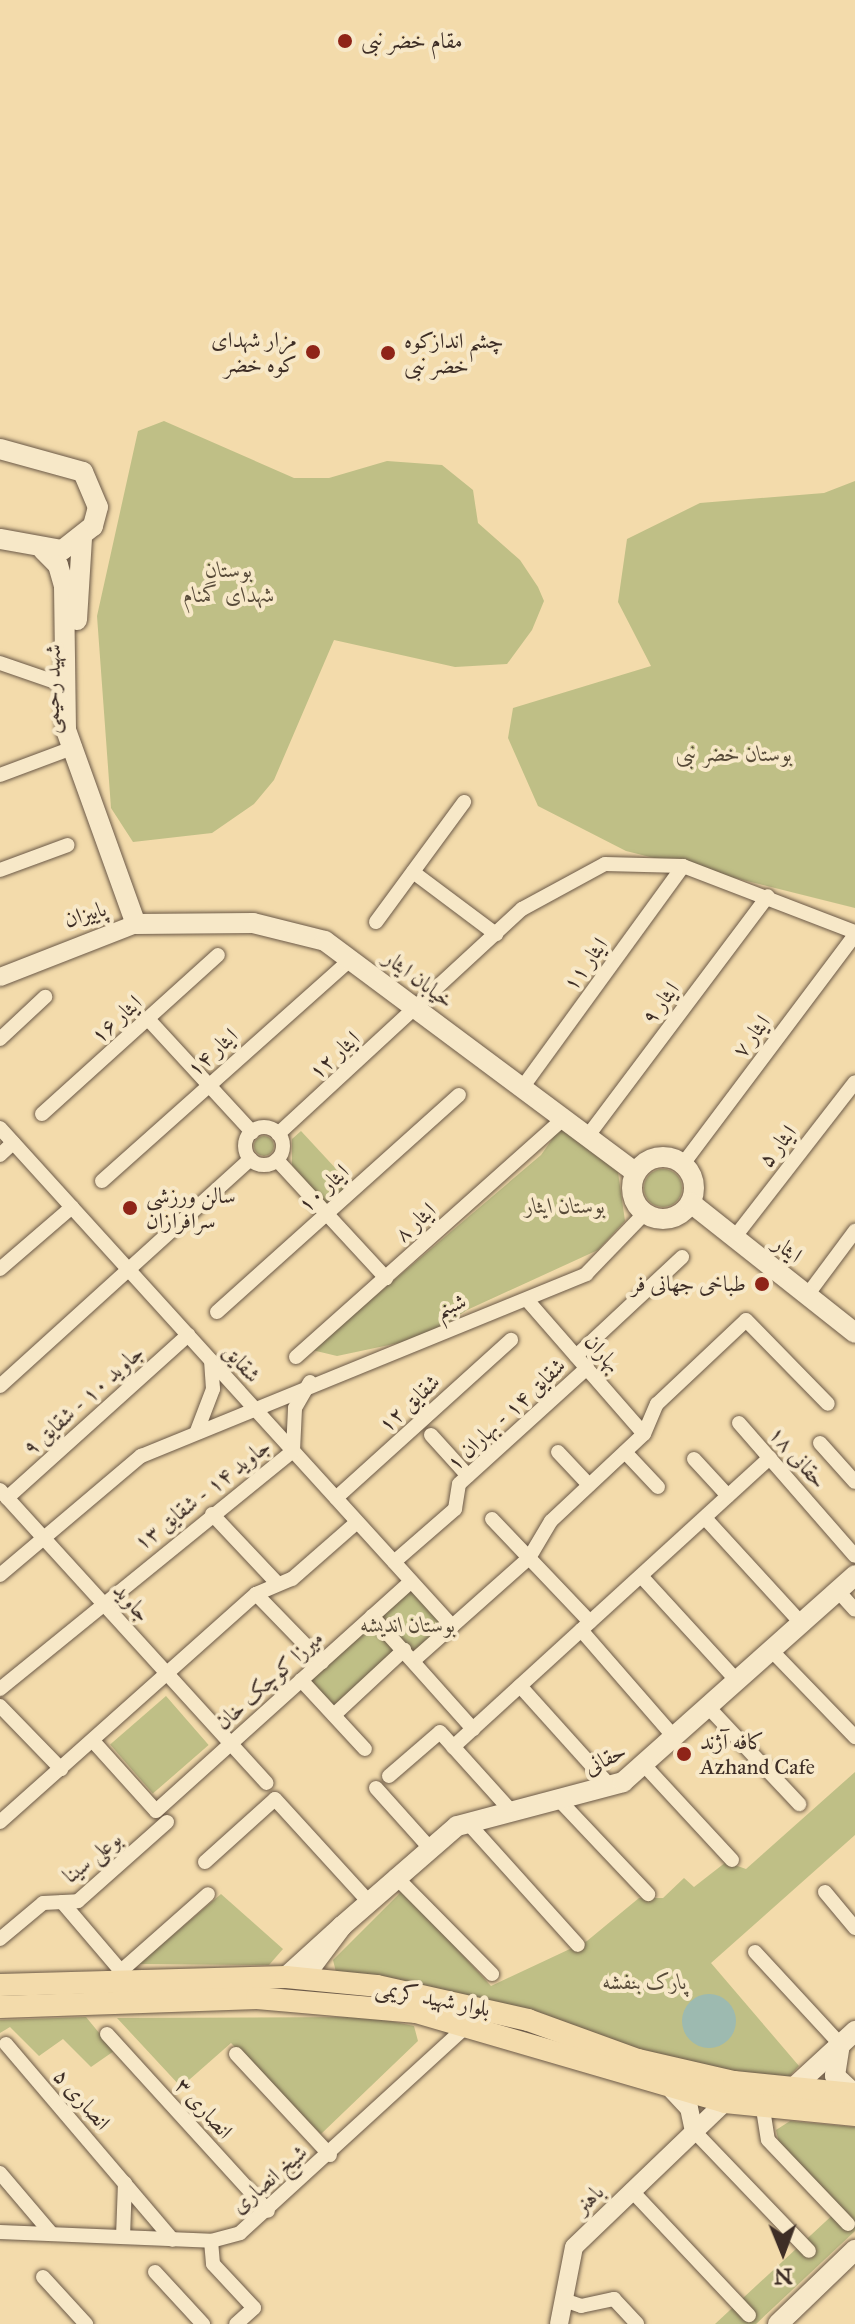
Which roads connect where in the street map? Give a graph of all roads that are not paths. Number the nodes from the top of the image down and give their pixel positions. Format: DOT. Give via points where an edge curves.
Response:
graph roads {
  1 [pos="0,449"];
  2 [pos="0,539"];
  3 [pos="82,539"];
  4 [pos="43,550"];
  5 [pos="0,663"];
  6 [pos="64,685"];
  7 [pos="75,747"];
  8 [pos="0,775"];
  9 [pos="464,802"];
  10 [pos="68,845"];
  11 [pos="683,866"];
  12 [pos="0,870"];
  13 [pos="413,872"];
  14 [pos="768,896"];
  15 [pos="376,922"];
  16 [pos="136,924"];
  17 [pos="496,934"];
  18 [pos="855,934"];
  19 [pos="218,955"];
  20 [pos="352,958"];
  21 [pos="0,968"];
  22 [pos="0,977"];
  23 [pos="45,997"];
  24 [pos="419,1009"];
  25 [pos="148,1019"];
  26 [pos="0,1039"];
  27 [pos="855,1082"];
  28 [pos="208,1085"];
  29 [pos="522,1088"];
  30 [pos="459,1095"];
  31 [pos="42,1114"];
  32 [pos="563,1119"];
  33 [pos="0,1128"];
  34 [pos="252,1132"];
  35 [pos="278,1134"];
  36 [pos="587,1137"];
  37 [pos="13,1143"];
  38 [pos="0,1155"];
  39 [pos="250,1159"];
  40 [pos="277,1160"];
  41 [pos="683,1164"];
  42 [pos="635,1172"];
  43 [pos="102,1181"];
  44 [pos="691,1203"];
  45 [pos="72,1207"];
  46 [pos="645,1213"];
  47 [pos="328,1214"];
  48 [pos="855,1231"];
  49 [pos="734,1238"];
  50 [pos="682,1257"];
  51 [pos="0,1269"];
  52 [pos="130,1271"];
  53 [pos="386,1278"];
  54 [pos="808,1294"];
  55 [pos="528,1301"];
  56 [pos="217,1312"];
  57 [pos="855,1333"];
  58 [pos="188,1335"];
  59 [pos="511,1340"];
  60 [pos="576,1356"];
  61 [pos="296,1357"];
  62 [pos="211,1360"];
  63 [pos="587,1368"];
  64 [pos="310,1382"];
  65 [pos="0,1386"];
  66 [pos="828,1404"];
  67 [pos="252,1405"];
  68 [pos="739,1423"];
  69 [pos="197,1431"];
  70 [pos="644,1434"];
  71 [pos="431,1435"];
  72 [pos="820,1443"];
  73 [pos="293,1451"];
  74 [pos="558,1452"];
  75 [pos="625,1452"];
  76 [pos="770,1458"];
  77 [pos="694,1459"];
  78 [pos="468,1476"];
  79 [pos="855,1482"];
  80 [pos="589,1485"];
  81 [pos="658,1487"];
  82 [pos="4,1494"];
  83 [pos="728,1496"];
  84 [pos="336,1498"];
  85 [pos="212,1514"];
  86 [pos="705,1518"];
  87 [pos="492,1519"];
  88 [pos="357,1522"];
  89 [pos="42,1536"];
  90 [pos="855,1556"];
  91 [pos="529,1558"];
  92 [pos="394,1562"];
  93 [pos="0,1575"];
  94 [pos="855,1575"];
  95 [pos="641,1576"];
  96 [pos="411,1581"];
  97 [pos="277,1583"];
  98 [pos="838,1591"];
  99 [pos="256,1594"];
  100 [pos="102,1602"];
  101 [pos="855,1610"];
  102 [pos="372,1616"];
  103 [pos="802,1624"];
  104 [pos="452,1626"];
  105 [pos="586,1626"];
  106 [pos="772,1651"];
  107 [pos="408,1656"];
  108 [pos="322,1662"];
  109 [pos="167,1673"];
  110 [pos="301,1680"];
  111 [pos="738,1682"];
  112 [pos="520,1686"];
  113 [pos="0,1689"];
  114 [pos="0,1706"];
  115 [pos="709,1708"];
  116 [pos="334,1715"];
  117 [pos="473,1729"];
  118 [pos="855,1737"];
  119 [pos="675,1738"];
  120 [pos="93,1741"];
  121 [pos="231,1744"];
  122 [pos="453,1747"];
  123 [pos="365,1749"];
  124 [pos="645,1766"];
  125 [pos="61,1769"];
  126 [pos="389,1776"];
  127 [pos="267,1783"];
  128 [pos="611,1787"];
  129 [pos="376,1788"];
  130 [pos="561,1802"];
  131 [pos="799,1804"];
  132 [pos="512,1812"];
  133 [pos="0,1822"];
  134 [pos="167,1822"];
  135 [pos="468,1823"];
  136 [pos="428,1846"];
  137 [pos="732,1860"];
  138 [pos="205,1862"];
  139 [pos="395,1876"];
  140 [pos="825,1892"];
  141 [pos="208,1894"];
  142 [pos="648,1894"];
  143 [pos="368,1901"];
  144 [pos="62,1902"];
  145 [pos="855,1928"];
  146 [pos="0,1939"];
  147 [pos="578,1945"];
  148 [pos="755,1952"];
  149 [pos="492,1974"];
  150 [pos="121,1977"];
  151 [pos="0,1985"];
  152 [pos="292,1989"];
  153 [pos="0,2007"];
  154 [pos="468,2025"];
  155 [pos="107,2034"];
  156 [pos="848,2038"];
  157 [pos="6,2044"];
  158 [pos="236,2054"];
  159 [pos="792,2089"];
  160 [pos="672,2090"];
  161 [pos="855,2094"];
  162 [pos="725,2102"];
  163 [pos="763,2109"];
  164 [pos="855,2115"];
  165 [pos="694,2131"];
  166 [pos="330,2155"];
  167 [pos="0,2173"];
  168 [pos="125,2183"];
  169 [pos="631,2190"];
  170 [pos="268,2211"];
  171 [pos="848,2224"];
  172 [pos="0,2232"];
  173 [pos="52,2234"];
  174 [pos="123,2237"];
  175 [pos="173,2240"];
  176 [pos="211,2241"];
  177 [pos="809,2251"];
  178 [pos="853,2258"];
  179 [pos="155,2272"];
  180 [pos="43,2277"];
  181 [pos="564,2300"];
  182 [pos="749,2315"];
  183 [pos="780,2323"];
  184 [pos="86,2324"];
  185 [pos="203,2324"];
  186 [pos="236,2324"];
  187 [pos="559,2324"];
  188 [pos="637,2324"];
  1 -- 3 [label="main road" via="83,472 94,484 98,507"];
  2 -- 4 [label="main road"];
  3 -- 4 [label="main road"];
  3 -- 7 [label="main road, شهید رحیمی"];
  4 -- 6 [label="main road" via="58,565 64,586"];
  5 -- 6 [label="street"];
  6 -- 7 [label="main road" via="66,730"];
  7 -- 8 [label="street"];
  7 -- 16 [label="main road, شهید رحیمی"];
  9 -- 13 [label="street"];
  10 -- 12 [label="street"];
  11 -- 14 [label="street, ایثار ۱۲"];
  11 -- 17 [label="street, ایثار ۱۲" via="628,861 577,874"];
  11 -- 29 [label="street, ایثار ۱۱"];
  13 -- 15 [label="street"];
  13 -- 17 [label="street"];
  14 -- 18 [label="street, ایثار ۱۲"];
  14 -- 36 [label="street, ایثار ۹"];
  16 -- 20 [label="main road, خیابان ایثار" via="253,923 298,931"];
  16 -- 21 [label="street, پاییزان"];
  16 -- 22 [label="street, پاییزان"];
  17 -- 24 [label="street, ایثار ۱۲"];
  18 -- 41 [label="street, ایثار ۷"];
  19 -- 25 [label="street, ایثار ۱۶"];
  20 -- 24 [label="main road, خیابان ایثار"];
  20 -- 28 [label="street, ایثار ۱۴"];
  23 -- 26 [label="street"];
  24 -- 29 [label="main road, خیابان ایثار"];
  24 -- 35 [label="street, ایثار ۱۲"];
  25 -- 28 [label="street"];
  25 -- 31 [label="street, ایثار ۱۶"];
  27 -- 49 [label="street, ایثار ۵"];
  28 -- 34 [label="street"];
  28 -- 43 [label="street, ایثار ۱۴"];
  29 -- 32 [label="main road, خیابان ایثار"];
  30 -- 47 [label="street, ایثار ۱۰"];
  32 -- 36 [label="main road, خیابان ایثار"];
  32 -- 53 [label="street, ایثار ۸"];
  33 -- 37 [label="street, شقایق"];
  34 -- 35 [label="street"];
  34 -- 39 [label="street" via="245,1145"];
  35 -- 40 [label="street"];
  36 -- 42 [label="main road, خیابان ایثار"];
  37 -- 38 [label="street"];
  37 -- 45 [label="street, شقایق"];
  39 -- 40 [label="street"];
  39 -- 52 [label="street"];
  40 -- 47 [label="street"];
  41 -- 42 [label="main road" via="657,1157"];
  41 -- 44 [label="main road" via="695,1186"];
  42 -- 46 [label="main road" via="633,1199"];
  44 -- 46 [label="main road" via="665,1219"];
  44 -- 49 [label="main road, ایثار"];
  45 -- 51 [label="street"];
  45 -- 52 [label="street, شقایق"];
  46 -- 55 [label="street, شبنم" via="599,1265"];
  47 -- 53 [label="street"];
  47 -- 56 [label="street, ایثار ۱۰"];
  48 -- 54 [label="street"];
  49 -- 54 [label="main road, ایثار"];
  50 -- 60 [label="street"];
  52 -- 58 [label="street, شقایق"];
  52 -- 65 [label="street"];
  53 -- 61 [label="street, ایثار ۸"];
  54 -- 57 [label="main road, ایثار"];
  55 -- 60 [label="street, بهاران"];
  55 -- 64 [label="street, شبنم"];
  58 -- 62 [label="street, شقایق"];
  58 -- 82 [label="street, جاوید ۱۰ - شقایق ۹"];
  59 -- 84 [label="street, شقایق ۱۲"];
  60 -- 63 [label="street, بهاران"];
  62 -- 67 [label="street, شقایق"];
  62 -- 69 [label="street" via="213,1389"];
  63 -- 70 [label="street, بهاران"];
  63 -- 78 [label="street, شقایق ۱۴ - بهاران ۱"];
  64 -- 67 [label="street, شبنم"];
  64 -- 73 [label="street" via="295,1408"];
  66 -- 70 [label="street" via="746,1320 657,1404"];
  67 -- 69 [label="street, شبنم"];
  67 -- 73 [label="street, شقایق"];
  68 -- 76 [label="street, حقانی ۱۸"];
  69 -- 89 [label="street, شبنم" via="141,1456"];
  70 -- 75 [label="street"];
  71 -- 78 [label="street"];
  72 -- 79 [label="street"];
  73 -- 84 [label="street, شقایق"];
  73 -- 85 [label="street, جاوید ۱۴ - شقایق ۱۳"];
  74 -- 80 [label="street"];
  75 -- 80 [label="street"];
  75 -- 81 [label="street"];
  76 -- 83 [label="street"];
  76 -- 90 [label="street, حقانی ۱۸"];
  77 -- 83 [label="street"];
  78 -- 92 [label="street, شقایق ۱۴ - بهاران ۱" via="455,1509"];
  80 -- 91 [label="street" via="551,1521"];
  82 -- 89 [label="street, جاوید"];
  83 -- 86 [label="street"];
  84 -- 88 [label="street, شقایق"];
  85 -- 97 [label="street"];
  85 -- 100 [label="street, جاوید ۱۴ - شقایق ۱۳"];
  86 -- 95 [label="street"];
  86 -- 103 [label="street"];
  87 -- 91 [label="street"];
  88 -- 92 [label="street, شقایق"];
  88 -- 97 [label="street" via="292,1579"];
  89 -- 93 [label="street, شبنم"];
  89 -- 100 [label="street, جاوید"];
  91 -- 104 [label="street"];
  91 -- 105 [label="street"];
  92 -- 96 [label="street, شقایق"];
  94 -- 98 [label="main road, حقانی"];
  95 -- 105 [label="street"];
  95 -- 111 [label="street"];
  96 -- 102 [label="street, میرزا کوچک خان"];
  96 -- 104 [label="street, شقایق"];
  97 -- 99 [label="street"];
  98 -- 101 [label="street"];
  98 -- 103 [label="main road, حقانی"];
  99 -- 108 [label="street"];
  99 -- 109 [label="street"];
  100 -- 109 [label="street, جاوید"];
  100 -- 113 [label="street, جاوید ۱۴ - شقایق ۱۳"];
  102 -- 107 [label="street"];
  102 -- 108 [label="street, میرزا کوچک خان"];
  103 -- 106 [label="main road, حقانی"];
  104 -- 107 [label="street"];
  105 -- 112 [label="street"];
  105 -- 119 [label="street"];
  106 -- 111 [label="main road, حقانی"];
  106 -- 118 [label="street"];
  107 -- 116 [label="street"];
  107 -- 117 [label="street"];
  108 -- 110 [label="street, میرزا کوچک خان"];
  109 -- 120 [label="street"];
  109 -- 121 [label="street, جاوید"];
  110 -- 116 [label="street"];
  110 -- 121 [label="street, میرزا کوچک خان"];
  111 -- 115 [label="main road, حقانی"];
  112 -- 117 [label="street"];
  112 -- 128 [label="street"];
  114 -- 125 [label="street"];
  115 -- 119 [label="main road, حقانی"];
  115 -- 131 [label="street"];
  116 -- 123 [label="street"];
  117 -- 122 [label="street"];
  119 -- 124 [label="main road, حقانی"];
  120 -- 121 [label="street, میرزا کوچک خان" via="156,1811"];
  120 -- 125 [label="street"];
  121 -- 127 [label="street, جاوید"];
  122 -- 126 [label="street" via="440,1732"];
  122 -- 132 [label="street"];
  124 -- 128 [label="main road, حقانی"];
  124 -- 137 [label="street"];
  125 -- 133 [label="street"];
  128 -- 130 [label="main road, حقانی"];
  129 -- 136 [label="street"];
  130 -- 132 [label="main road, حقانی"];
  130 -- 142 [label="street"];
  132 -- 135 [label="main road, حقانی"];
  134 -- 144 [label="street, بوعلی سینا" via="78,1901"];
  135 -- 136 [label="main road, حقانی"];
  135 -- 147 [label="street"];
  136 -- 139 [label="main road, حقانی"];
  138 -- 143 [label="street" via="275,1799"];
  139 -- 143 [label="main road, حقانی"];
  139 -- 149 [label="street"];
  140 -- 145 [label="street"];
  141 -- 150 [label="street"];
  143 -- 152 [label="main road, حقانی"];
  144 -- 146 [label="street, بوعلی سینا" via="43,1903"];
  144 -- 150 [label="street"];
  148 -- 156 [label="street"];
  150 -- 151 [label="main road, بلوار شهید کریمی"];
  150 -- 152 [label="main road, بلوار شهید کریمی"];
  152 -- 153 [label="main road, بلوار شهید کریمی"];
  152 -- 154 [label="main road, بلوار شهید کریمی"];
  152 -- 159 [label="main road, بلوار شهید کریمی" via="473,2005 638,2060"];
  154 -- 160 [label="main road, بلوار شهید کریمی"];
  154 -- 166 [label="street, شیخ انصاری"];
  155 -- 170 [label="street, انصاری ۳"];
  156 -- 159 [label="main road"];
  156 -- 161 [label="main road" via="835,2076"];
  157 -- 168 [label="street, انصاری ۵"];
  158 -- 166 [label="street"];
  159 -- 161 [label="main road, بلوار شهید کریمی"];
  160 -- 162 [label="main road, بلوار شهید کریمی"];
  160 -- 165 [label="street" via="689,2108"];
  162 -- 163 [label="main road, بلوار شهید کریمی"];
  162 -- 165 [label="street, باهنر"];
  163 -- 164 [label="main road, بلوار شهید کریمی"];
  163 -- 171 [label="street" via="768,2140"];
  165 -- 169 [label="street, باهنر"];
  165 -- 177 [label="street"];
  166 -- 170 [label="street, شیخ انصاری"];
  167 -- 173 [label="street"];
  168 -- 174 [label="street"];
  168 -- 175 [label="street, انصاری ۵"];
  169 -- 181 [label="street, باهنر" via="574,2247"];
  169 -- 182 [label="street"];
  170 -- 176 [label="street, شیخ انصاری" via="240,2233"];
  172 -- 173 [label="street, شیخ انصاری"];
  173 -- 174 [label="street, شیخ انصاری"];
  174 -- 175 [label="street, شیخ انصاری"];
  175 -- 176 [label="street, شیخ انصاری"];
  176 -- 186 [label="street" via="213,2264 254,2308"];
  178 -- 183 [label="main road"];
  179 -- 185 [label="street"];
  180 -- 184 [label="street"];
  181 -- 187 [label="street, باهنر"];
  181 -- 188 [label="street" via="581,2306 614,2299"];
}
